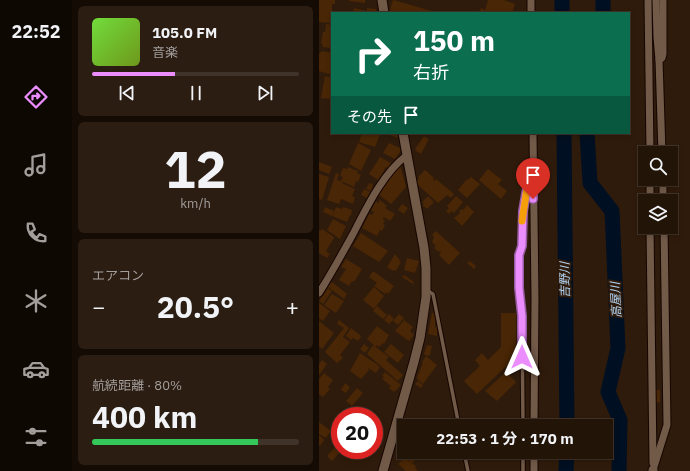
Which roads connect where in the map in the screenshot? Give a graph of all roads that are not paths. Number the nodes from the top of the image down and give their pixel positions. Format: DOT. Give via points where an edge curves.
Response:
graph roads {
  1 [pos="382,0"];
  2 [pos="531,0"];
  3 [pos="648,0"];
  4 [pos="656,0"];
  5 [pos="663,0"];
  6 [pos="384,12"];
  7 [pos="531,12"];
  8 [pos="659,60"];
  9 [pos="403,134"];
  10 [pos="533,134"];
  11 [pos="650,146"];
  12 [pos="662,146"];
  13 [pos="406,156"];
  14 [pos="533,170"];
  15 [pos="650,234"];
  16 [pos="664,234"];
  17 [pos="426,290"];
  18 [pos="319,293"];
  19 [pos="458,419"];
  20 [pos="523,419"];
  21 [pos="534,419"];
  22 [pos="465,459"];
  23 [pos="523,459"];
  24 [pos="534,459"];
  25 [pos="653,470"];
  26 [pos="383,471"];
  27 [pos="467,471"];
  28 [pos="523,471"];
  29 [pos="534,471"];
  1 -- 6 [label="street"];
  2 -- 7 [label="street"];
  3 -- 11 [label="street"];
  4 -- 8 [label="street"];
  5 -- 8 [label="street" via="663,54"];
  8 -- 12 [label="street"];
  9 -- 13 [label="street"];
  10 -- 14 [label="street"];
  13 -- 17 [label="street" via="424,248"];
  13 -- 18 [label="street" via="376,190"];
  14 -- 20 [label="lane" via="523,211 522,246 519,255"];
  14 -- 21 [label="street"];
  15 -- 25 [label="street"];
  16 -- 25 [label="street" via="667,425"];
  17 -- 19 [label="lane" via="433,294"];
  17 -- 26 [label="street" via="419,344"];
  22 -- 27 [label="lane"];
  23 -- 28 [label="lane"];
  24 -- 29 [label="street"];
}
